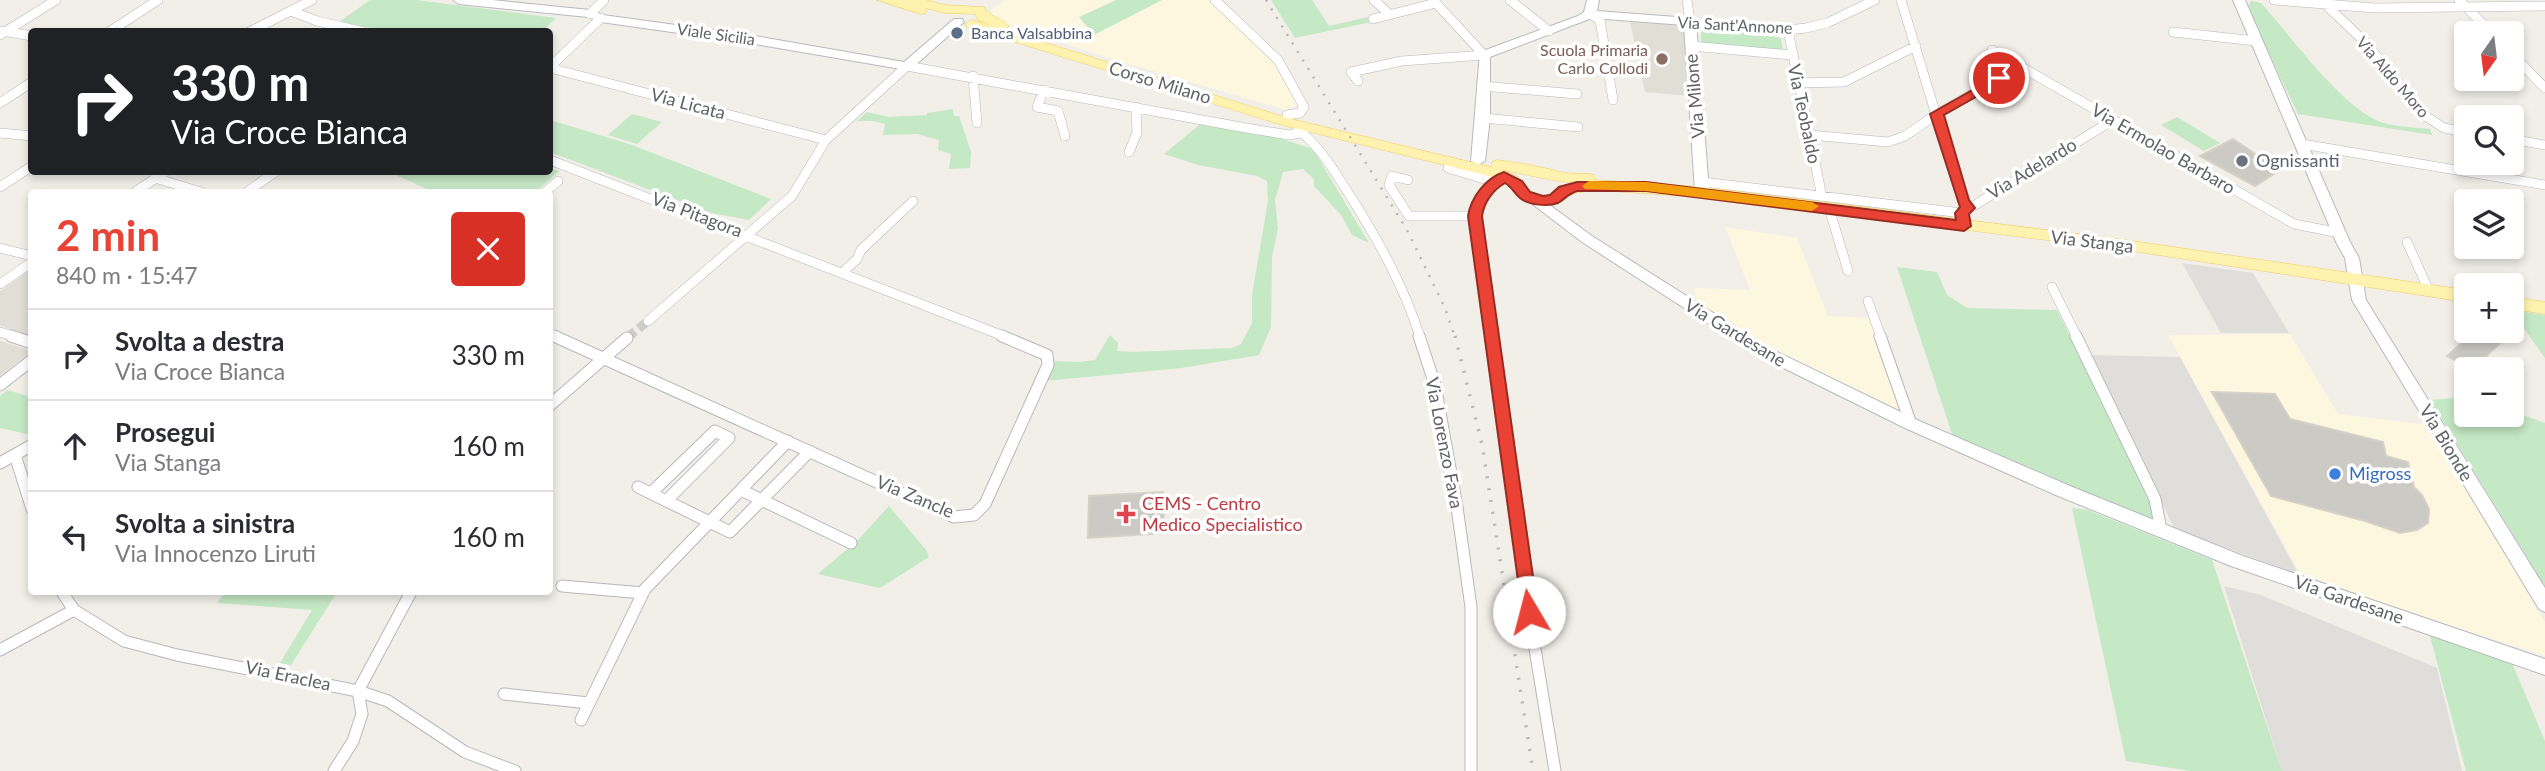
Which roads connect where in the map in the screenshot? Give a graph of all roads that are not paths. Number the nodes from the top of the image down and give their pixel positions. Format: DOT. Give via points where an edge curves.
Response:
graph roads {
  1 [pos="56,0"];
  2 [pos="158,0"];
  3 [pos="312,0"];
  4 [pos="459,0"];
  5 [pos="604,0"];
  6 [pos="884,0"];
  7 [pos="910,0"];
  8 [pos="1215,0"];
  9 [pos="1374,0"];
  10 [pos="1510,0"];
  11 [pos="1593,0"];
  12 [pos="1687,0"];
  13 [pos="1875,0"];
  14 [pos="1902,0"];
  15 [pos="2239,0"];
  16 [pos="2274,0"];
  17 [pos="2377,0"];
  18 [pos="2459,0"];
  19 [pos="1435,2"];
  20 [pos="2545,6"];
  21 [pos="2328,7"];
  22 [pos="2468,8"];
  23 [pos="2390,10"];
  24 [pos="291,11"];
  25 [pos="1590,13"];
  26 [pos="1390,15"];
  27 [pos="595,16"];
  28 [pos="966,18"];
  29 [pos="1373,19"];
  30 [pos="2480,21"];
  31 [pos="1690,22"];
  32 [pos="115,28"];
  33 [pos="257,28"];
  34 [pos="347,28"];
  35 [pos="1788,30"];
  36 [pos="1549,31"];
  37 [pos="2173,32"];
  38 [pos="2,33"];
  39 [pos="28,36"];
  40 [pos="2256,41"];
  41 [pos="1691,46"];
  42 [pos="1916,47"];
  43 [pos="1992,50"];
  44 [pos="1484,55"];
  45 [pos="1792,55"];
  46 [pos="553,64"];
  47 [pos="907,66"];
  48 [pos="2524,66"];
  49 [pos="2020,67"];
  50 [pos="553,68"];
  51 [pos="973,76"];
  52 [pos="1358,81"];
  53 [pos="1798,83"];
  54 [pos="28,85"];
  55 [pos="1482,86"];
  56 [pos="2545,88"];
  57 [pos="1044,90"];
  58 [pos="1577,94"];
  59 [pos="1614,100"];
  60 [pos="0,103"];
  61 [pos="1136,107"];
  62 [pos="1937,114"];
  63 [pos="1483,118"];
  64 [pos="2113,120"];
  65 [pos="977,123"];
  66 [pos="1294,124"];
  67 [pos="1578,127"];
  68 [pos="2454,130"];
  69 [pos="0,133"];
  70 [pos="1346,135"];
  71 [pos="1810,135"];
  72 [pos="28,136"];
  73 [pos="1065,136"];
  74 [pos="1320,138"];
  75 [pos="826,141"];
  76 [pos="2524,141"];
  77 [pos="2302,144"];
  78 [pos="2545,145"];
  79 [pos="1129,152"];
  80 [pos="553,160"];
  81 [pos="1478,161"];
  82 [pos="1448,168"];
  83 [pos="28,169"];
  84 [pos="1531,171"];
  85 [pos="160,175"];
  86 [pos="271,175"];
  87 [pos="155,178"];
  88 [pos="1408,180"];
  89 [pos="558,181"];
  90 [pos="1505,181"];
  91 [pos="2545,185"];
  92 [pos="0,187"];
  93 [pos="1702,187"];
  94 [pos="1560,188"];
  95 [pos="139,189"];
  96 [pos="191,189"];
  97 [pos="251,189"];
  98 [pos="549,189"];
  99 [pos="1536,200"];
  100 [pos="913,201"];
  101 [pos="1825,203"];
  102 [pos="1475,216"];
  103 [pos="1965,216"];
  104 [pos="1569,225"];
  105 [pos="748,234"];
  106 [pos="2342,239"];
  107 [pos="2406,242"];
  108 [pos="0,248"];
  109 [pos="28,255"];
  110 [pos="28,265"];
  111 [pos="1847,271"];
  112 [pos="843,272"];
  113 [pos="2355,279"];
  114 [pos="0,284"];
  115 [pos="2052,287"];
  116 [pos="2429,290"];
  117 [pos="2454,294"];
  118 [pos="1868,301"];
  119 [pos="2524,305"];
  120 [pos="2545,308"];
  121 [pos="648,321"];
  122 [pos="0,332"];
  123 [pos="553,335"];
  124 [pos="628,338"];
  125 [pos="28,342"];
  126 [pos="1047,355"];
  127 [pos="605,357"];
  128 [pos="28,363"];
  129 [pos="0,385"];
  130 [pos="553,402"];
  131 [pos="1911,424"];
  132 [pos="788,441"];
  133 [pos="28,447"];
  134 [pos="810,451"];
  135 [pos="15,455"];
  136 [pos="0,463"];
  137 [pos="638,487"];
  138 [pos="741,490"];
  139 [pos="651,493"];
  140 [pos="28,496"];
  141 [pos="666,500"];
  142 [pos="761,500"];
  143 [pos="710,522"];
  144 [pos="2161,530"];
  145 [pos="851,543"];
  146 [pos="562,586"];
  147 [pos="643,593"];
  148 [pos="64,595"];
  149 [pos="409,595"];
  150 [pos="2545,604"];
  151 [pos="74,610"];
  152 [pos="0,650"];
  153 [pos="2543,665"];
  154 [pos="358,691"];
  155 [pos="504,694"];
  156 [pos="589,703"];
  157 [pos="581,720"];
  158 [pos="334,771"];
  159 [pos="515,771"];
  160 [pos="1471,771"];
  161 [pos="1555,771"];
  1 -- 38 [label="street"];
  2 -- 32 [label="street"];
  3 -- 24 [label="street"];
  4 -- 27 [label="street, Viale Sicilia"];
  5 -- 27 [label="street"];
  6 -- 28 [label="main road, Corso Milano"];
  7 -- 28 [label="main road, Corso Milano"];
  8 -- 66 [label="street" via="1278,60 1304,107"];
  9 -- 26 [label="street"];
  10 -- 36 [label="street"];
  11 -- 25 [label="street"];
  12 -- 31 [label="street, Via Milone"];
  13 -- 35 [label="street, Via Sant'Annone" via="1827,23"];
  14 -- 42 [label="street"];
  15 -- 40 [label="street, Via Bionde"];
  16 -- 21 [label="street"];
  17 -- 23 [label="street"];
  18 -- 22 [label="street"];
  19 -- 26 [label="street"];
  19 -- 44 [label="street"];
  20 -- 22 [label="street"];
  21 -- 23 [label="street"];
  21 -- 68 [label="street, Via Aldo Moro" via="2363,40 2427,117"];
  22 -- 23 [label="street"];
  22 -- 30 [label="street"];
  24 -- 33 [label="street"];
  24 -- 34 [label="street"];
  25 -- 31 [label="street, Via Sant'Annone"];
  25 -- 36 [label="street"];
  25 -- 59 [label="street" via="1600,20"];
  26 -- 29 [label="street"];
  27 -- 46 [label="street"];
  27 -- 47 [label="street, Viale Sicilia"];
  28 -- 47 [label="street"];
  28 -- 66 [label="main road, Corso Milano" via="993,23"];
  31 -- 35 [label="street, Via Sant'Annone"];
  31 -- 41 [label="street, Via Milone"];
  35 -- 45 [label="street, Via Teobaldo"];
  36 -- 44 [label="street"];
  37 -- 40 [label="street"];
  38 -- 39 [label="street"];
  40 -- 77 [label="street, Via Bionde"];
  41 -- 45 [label="street"];
  41 -- 93 [label="street, Via Milone"];
  42 -- 53 [label="street" via="1844,82"];
  42 -- 62 [label="street"];
  43 -- 49 [label="street, Via Ermolao Barbaro"];
  44 -- 52 [label="street" via="1402,61 1351,72"];
  44 -- 55 [label="street"];
  45 -- 53 [label="street, Via Teobaldo"];
  47 -- 51 [label="street, Viale Sicilia"];
  47 -- 75 [label="street"];
  48 -- 56 [label="street"];
  49 -- 62 [label="street"];
  49 -- 64 [label="street, Via Ermolao Barbaro"];
  50 -- 75 [label="street, Via Licata"];
  51 -- 57 [label="street, Viale Sicilia"];
  51 -- 65 [label="street"];
  53 -- 71 [label="street, Via Teobaldo"];
  54 -- 60 [label="street"];
  55 -- 58 [label="street"];
  55 -- 63 [label="street"];
  57 -- 61 [label="street, Viale Sicilia"];
  57 -- 73 [label="street" via="1037,107 1059,111"];
  61 -- 66 [label="street, Viale Sicilia" via="1282,134"];
  61 -- 79 [label="street" via="1138,133"];
  62 -- 71 [label="street" via="1888,142"];
  62 -- 103 [label="street"];
  63 -- 67 [label="street"];
  63 -- 81 [label="street"];
  64 -- 103 [label="street, Via Adelardo"];
  64 -- 106 [label="street, Via Ermolao Barbaro" via="2294,224"];
  66 -- 70 [label="main road, Corso Milano"];
  66 -- 74 [label="main road, Corso Milano"];
  69 -- 72 [label="street"];
  70 -- 74 [label="main road, Corso Milano"];
  70 -- 81 [label="main road"];
  70 -- 90 [label="main road" via="1473,166"];
  71 -- 101 [label="street, Via Teobaldo"];
  74 -- 160 [label="street, Via Lorenzo Fava" via="1408,300 1435,385 1471,607"];
  75 -- 105 [label="street" via="792,196"];
  76 -- 78 [label="street"];
  77 -- 91 [label="street"];
  77 -- 106 [label="street, Via Bionde"];
  80 -- 105 [label="street, Via Pitagora"];
  81 -- 84 [label="main road"];
  82 -- 90 [label="street"];
  83 -- 92 [label="street"];
  84 -- 90 [label="main road"];
  84 -- 94 [label="main road" via="1545,171"];
  85 -- 87 [label="street"];
  86 -- 97 [label="street"];
  87 -- 95 [label="street"];
  87 -- 96 [label="street"];
  88 -- 102 [label="street" via="1392,176 1388,185 1409,216"];
  89 -- 98 [label="street"];
  90 -- 99 [label="main road"];
  90 -- 102 [label="street" via="1476,208"];
  93 -- 94 [label="main road, Via Stanga"];
  93 -- 101 [label="main road, Via Stanga"];
  94 -- 99 [label="main road, Via Stanga" via="1548,200"];
  94 -- 104 [label="street" via="1558,204"];
  99 -- 104 [label="street, Via Gardesane"];
  100 -- 112 [label="street"];
  101 -- 103 [label="main road, Via Stanga"];
  101 -- 111 [label="street"];
  102 -- 161 [label="street"];
  103 -- 113 [label="main road, Via Stanga"];
  104 -- 131 [label="street, Via Gardesane" via="1762,351"];
  105 -- 112 [label="street, Via Pitagora"];
  105 -- 121 [label="street"];
  106 -- 113 [label="street, Via Bionde" via="2341,249"];
  107 -- 116 [label="street"];
  108 -- 109 [label="street"];
  110 -- 114 [label="street"];
  112 -- 126 [label="street, Via Pitagora"];
  113 -- 116 [label="main road, Via Stanga"];
  113 -- 150 [label="street, Via Bionde" via="2360,300"];
  115 -- 144 [label="street" via="2155,499"];
  116 -- 117 [label="main road, Via Stanga"];
  118 -- 131 [label="street"];
  119 -- 120 [label="main road"];
  122 -- 125 [label="street"];
  123 -- 127 [label="street, Via Zancle"];
  124 -- 127 [label="street"];
  126 -- 134 [label="street, Via Zancle" via="1048,365 997,479 974,515 954,517"];
  127 -- 130 [label="street"];
  127 -- 132 [label="street, Via Zancle"];
  128 -- 129 [label="street"];
  131 -- 144 [label="street, Via Gardesane"];
  132 -- 134 [label="street, Via Zancle"];
  132 -- 138 [label="street"];
  133 -- 135 [label="street"];
  134 -- 142 [label="street"];
  135 -- 136 [label="street"];
  135 -- 140 [label="street"];
  137 -- 139 [label="street"];
  138 -- 142 [label="street"];
  138 -- 143 [label="street"];
  139 -- 141 [label="street"];
  139 -- 141 [label="street" via="715,431 729,438"];
  141 -- 143 [label="street"];
  142 -- 143 [label="street" via="730,532"];
  142 -- 145 [label="street"];
  143 -- 147 [label="street"];
  144 -- 153 [label="street, Via Gardesane" via="2237,561"];
  146 -- 147 [label="street"];
  147 -- 156 [label="street"];
  148 -- 151 [label="street, Via Eraclea"];
  149 -- 154 [label="street"];
  151 -- 152 [label="street"];
  151 -- 154 [label="street, Via Eraclea" via="124,641"];
  154 -- 158 [label="street" via="362,714 353,741"];
  154 -- 159 [label="street, Via Eraclea" via="387,701 465,752"];
  155 -- 156 [label="street"];
  156 -- 157 [label="street"];
}
